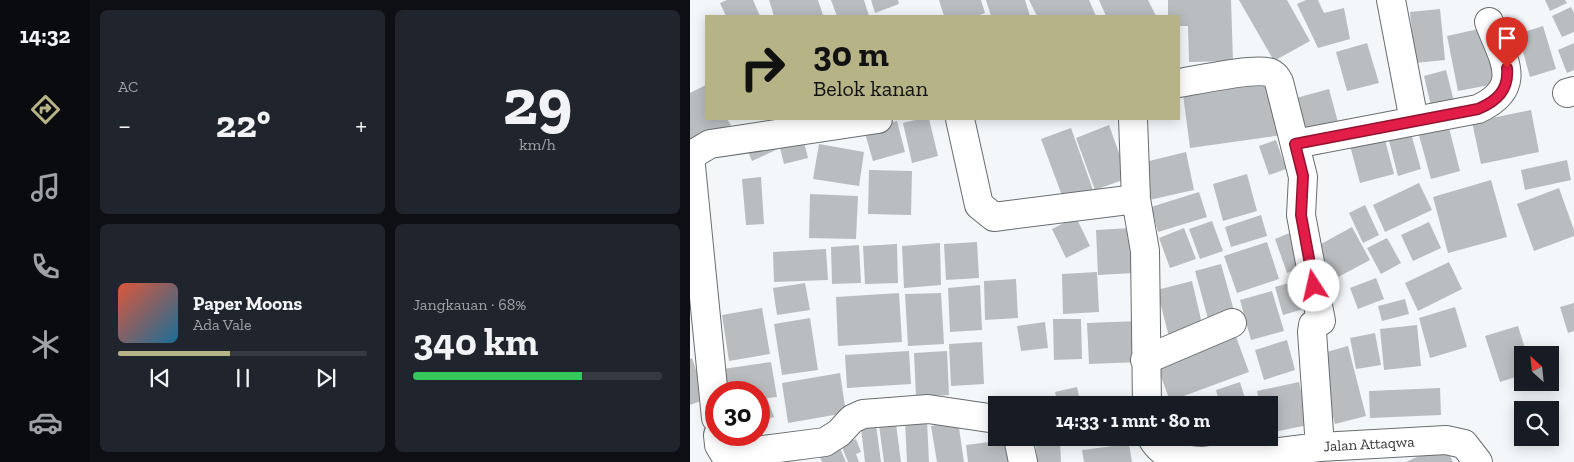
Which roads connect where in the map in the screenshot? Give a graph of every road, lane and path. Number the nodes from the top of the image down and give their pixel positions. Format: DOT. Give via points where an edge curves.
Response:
graph roads {
  1 [pos="1391,0"];
  2 [pos="1489,22"];
  3 [pos="1180,82"];
  4 [pos="871,120"];
  5 [pos="960,120"];
  6 [pos="1133,120"];
  7 [pos="1414,121"];
  8 [pos="1295,144"];
  9 [pos="690,156"];
  10 [pos="690,156"];
  11 [pos="1136,199"];
  12 [pos="1232,323"];
  13 [pos="1145,360"];
  14 [pos="712,381"];
  15 [pos="1147,396"];
  16 [pos="988,418"];
  17 [pos="770,444"];
  18 [pos="1020,446"];
  19 [pos="1158,446"];
  20 [pos="1320,447"];
  21 [pos="1024,462"];
  22 [pos="1478,462"];
  1 -- 7 [label="street"];
  2 -- 7 [label="street" via="1507,68 1508,80 1502,93 1492,103 1478,109"];
  3 -- 8 [label="street" via="1248,73 1273,74 1279,82"];
  4 -- 10 [label="street" via="710,144"];
  5 -- 11 [label="street" via="979,205 994,217"];
  6 -- 11 [label="street"];
  7 -- 8 [label="street"];
  8 -- 20 [label="street" via="1303,176 1301,215 1321,321 1312,325"];
  9 -- 14 [label="street"];
  11 -- 13 [label="street" via="1145,251"];
  12 -- 13 [label="street"];
  13 -- 15 [label="street"];
  16 -- 17 [label="street" via="928,409 864,414 852,419 839,433 824,442"];
  18 -- 21 [label="street"];
  19 -- 20 [label="street, Jalan Attaqwa" via="1168,456 1203,461"];
  20 -- 22 [label="street, Jalan Attaqwa" via="1446,440 1464,444"];
}
